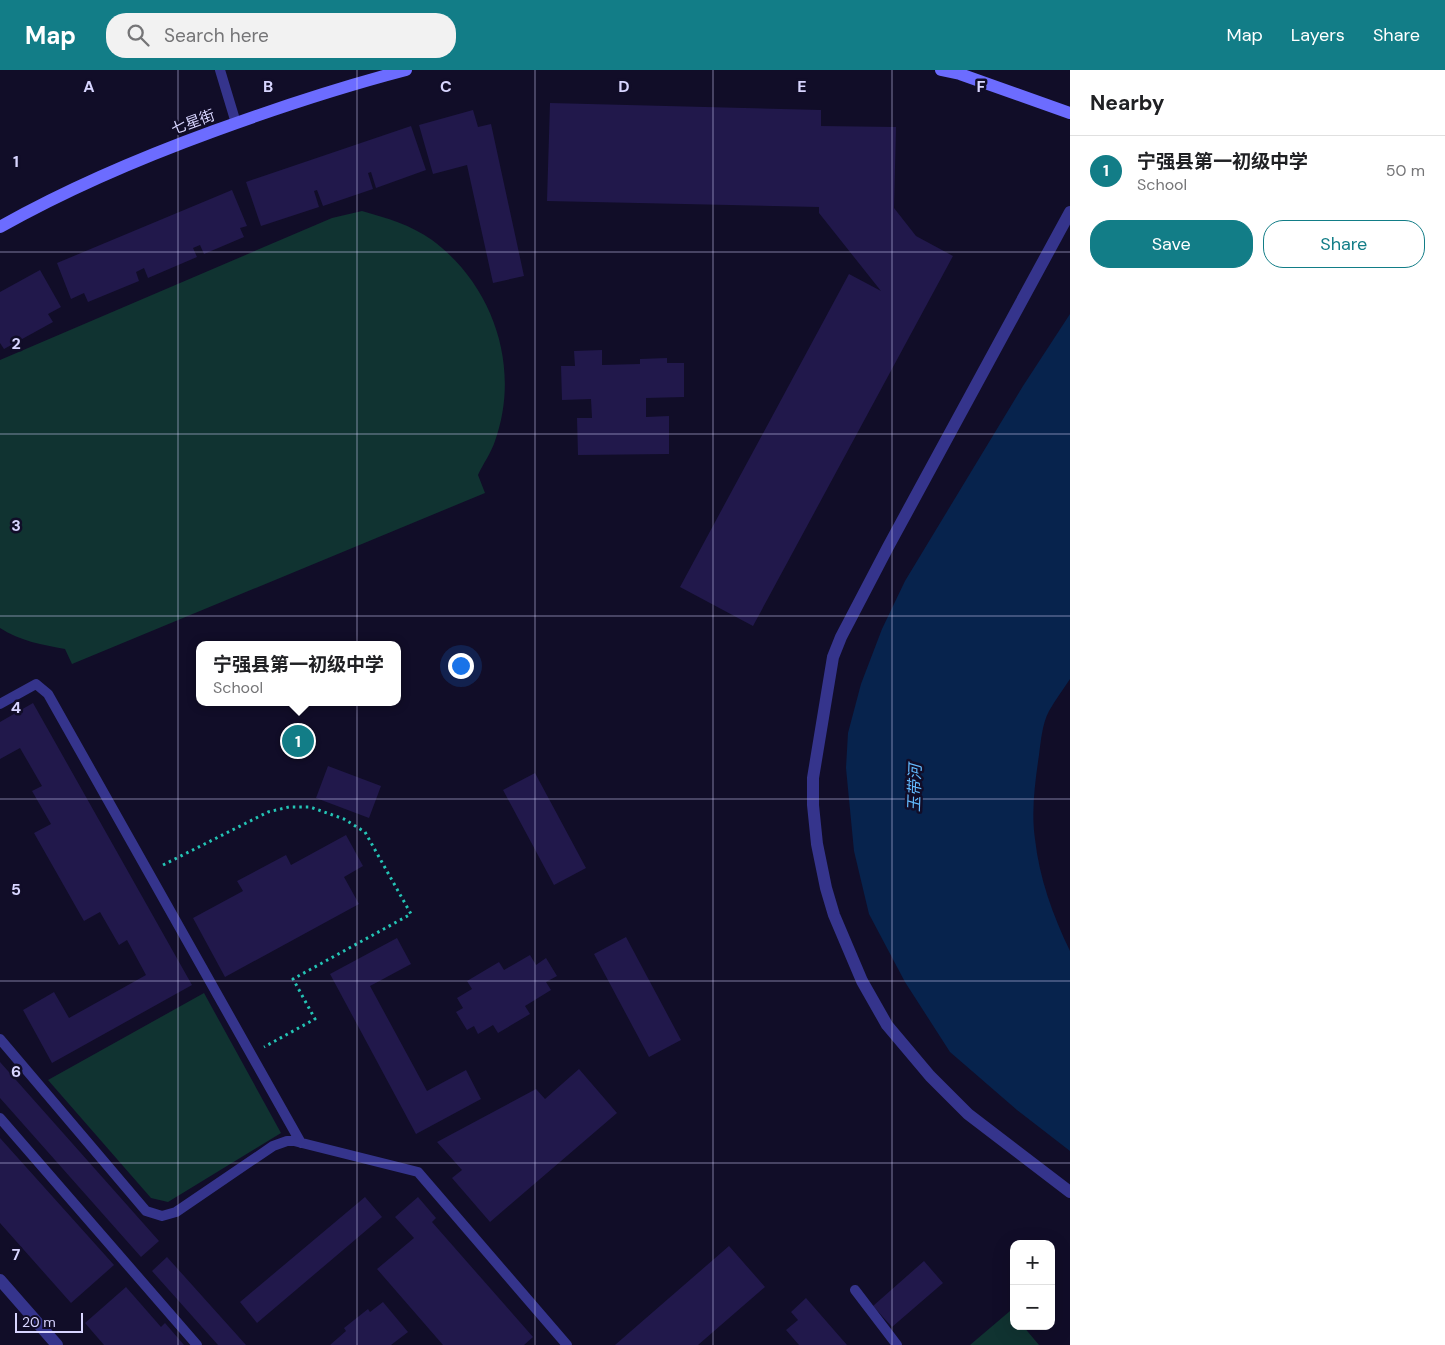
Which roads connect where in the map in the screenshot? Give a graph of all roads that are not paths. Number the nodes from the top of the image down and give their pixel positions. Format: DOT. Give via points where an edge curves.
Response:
graph roads {
  1 [pos="220,70"];
  2 [pos="406,70"];
  3 [pos="941,70"];
  4 [pos="1070,113"];
  5 [pos="236,123"];
  6 [pos="1070,212"];
  7 [pos="0,227"];
  8 [pos="0,704"];
  9 [pos="0,1039"];
  10 [pos="0,1118"];
  11 [pos="302,1143"];
  12 [pos="1070,1192"];
  13 [pos="0,1280"];
  14 [pos="855,1290"];
  15 [pos="58,1345"];
  16 [pos="197,1345"];
  17 [pos="567,1345"];
  18 [pos="897,1345"];
  1 -- 5 [label="lane"];
  2 -- 5 [label="main road, 七星街"];
  3 -- 4 [label="main road"];
  5 -- 7 [label="main road, 七星街" via="109,172"];
  6 -- 12 [label="street" via="841,637 833,657 813,778 817,844 834,915 862,981 887,1026 968,1114"];
  8 -- 11 [label="lane" via="36,684 48,694"];
  9 -- 11 [label="lane" via="146,1211 169,1215 273,1146 287,1141"];
  10 -- 16 [label="lane"];
  11 -- 17 [label="lane" via="418,1172"];
  13 -- 15 [label="street"];
  14 -- 18 [label="lane"];
}
